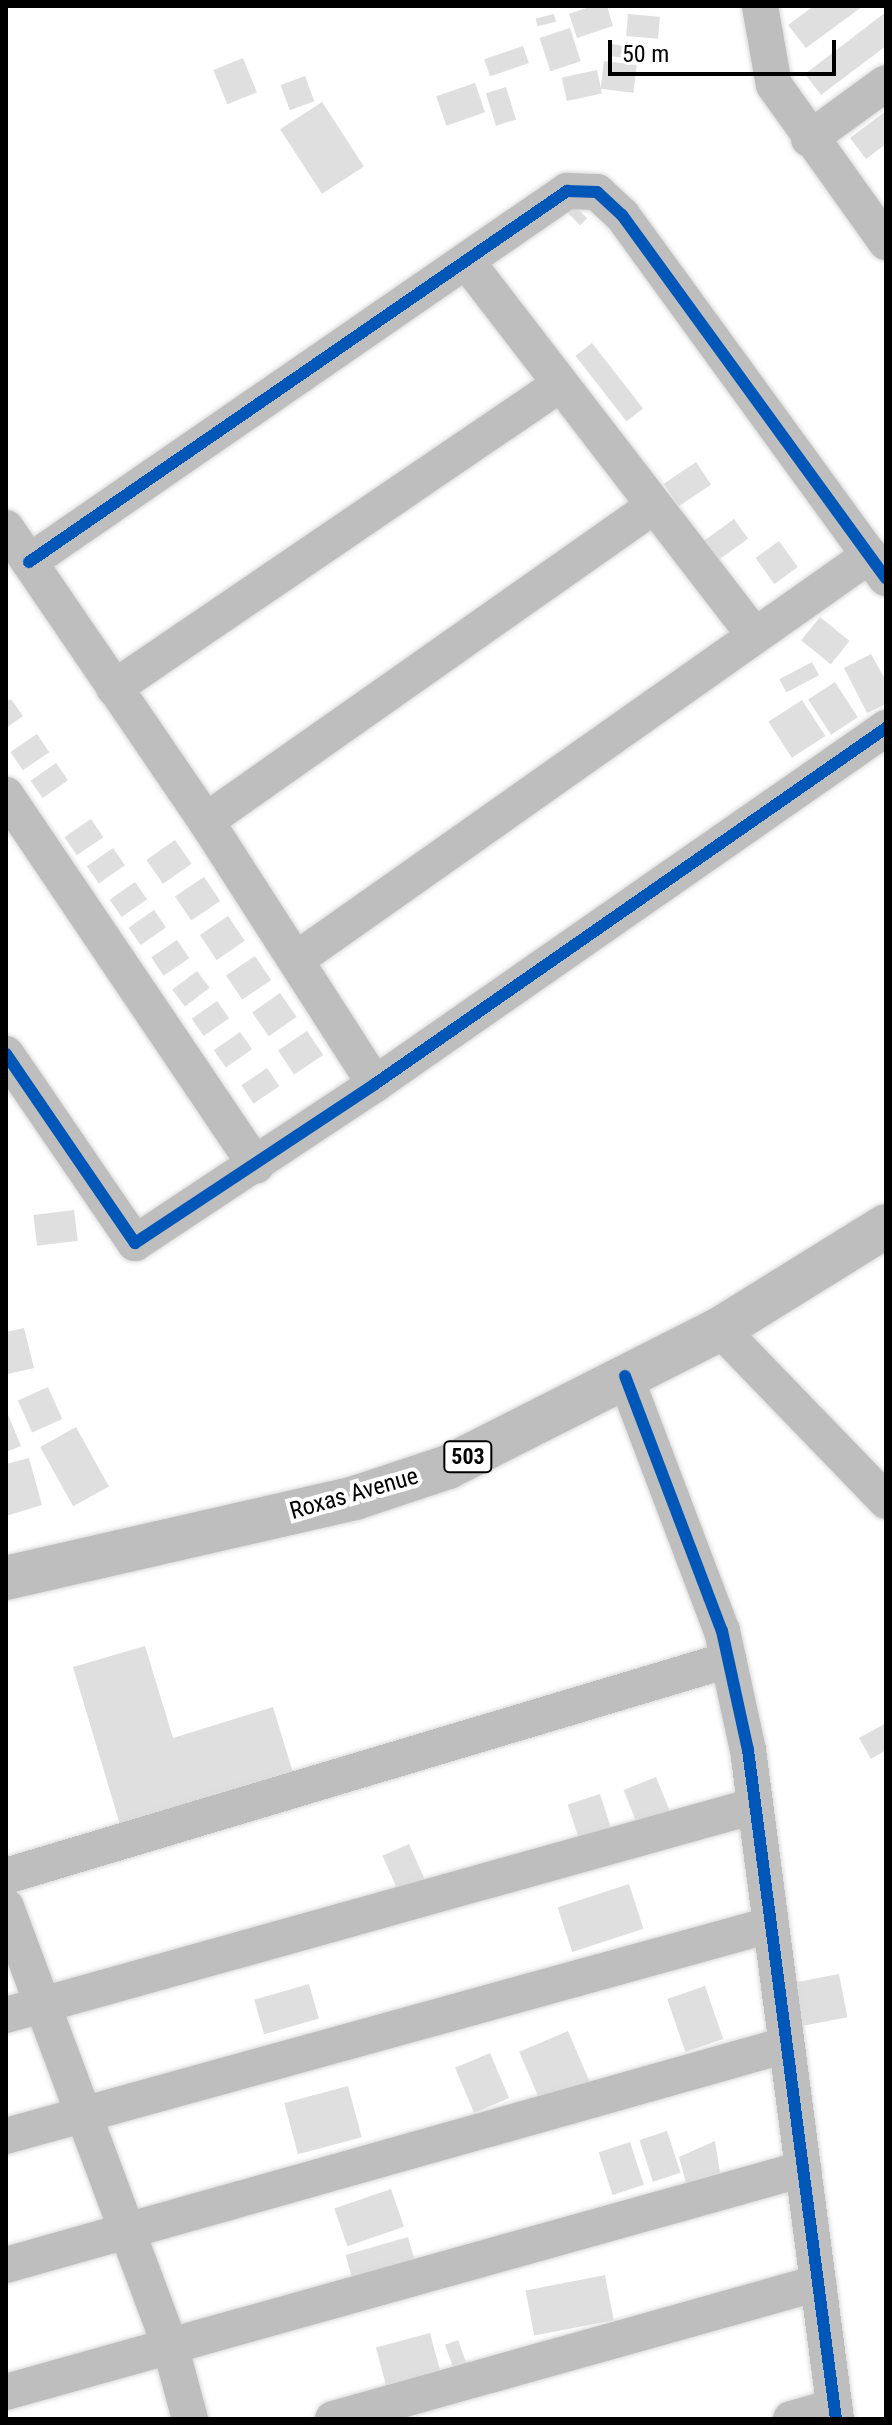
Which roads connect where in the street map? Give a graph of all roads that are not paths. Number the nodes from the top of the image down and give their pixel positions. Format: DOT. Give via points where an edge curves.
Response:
graph roads {
  1 [pos="760,6"];
  2 [pos="886,83"];
  3 [pos="809,139"];
  4 [pos="886,242"];
  5 [pos="467,262"];
  6 [pos="559,385"];
  7 [pos="651,508"];
  8 [pos="6,528"];
  9 [pos="29,562"];
  10 [pos="878,566"];
  11 [pos="754,635"];
  12 [pos="114,688"];
  13 [pos="886,728"];
  14 [pos="6,795"];
  15 [pos="206,821"];
  16 [pos="297,959"];
  17 [pos="6,1054"];
  18 [pos="375,1084"];
  19 [pos="256,1165"];
  20 [pos="886,1226"];
  21 [pos="720,1329"];
  22 [pos="625,1376"];
  23 [pos="886,1501"];
  24 [pos="6,1578"];
  25 [pos="728,1660"];
  26 [pos="754,1806"];
  27 [pos="6,1876"];
  28 [pos="6,1907"];
  29 [pos="770,1925"];
  30 [pos="45,2004"];
  31 [pos="6,2015"];
  32 [pos="786,2045"];
  33 [pos="84,2113"];
  34 [pos="6,2136"];
  35 [pos="803,2169"];
  36 [pos="123,2231"];
  37 [pos="6,2265"];
  38 [pos="818,2283"];
  39 [pos="170,2345"];
  40 [pos="6,2392"];
  41 [pos="835,2413"];
  42 [pos="190,2419"];
  43 [pos="333,2419"];
  44 [pos="791,2419"];
  1 -- 3 [label="street" via="774,85"];
  2 -- 3 [label="street"];
  3 -- 4 [label="street"];
  5 -- 6 [label="street"];
  5 -- 9 [label="street"];
  5 -- 10 [label="street" via="567,191 597,192 622,215"];
  6 -- 7 [label="street"];
  6 -- 12 [label="street"];
  7 -- 11 [label="street"];
  7 -- 15 [label="street"];
  8 -- 9 [label="street"];
  9 -- 12 [label="street"];
  10 -- 11 [label="street"];
  11 -- 16 [label="street"];
  12 -- 15 [label="street"];
  13 -- 18 [label="street"];
  14 -- 19 [label="street"];
  15 -- 16 [label="street"];
  16 -- 18 [label="street"];
  17 -- 19 [label="street" via="135,1243"];
  18 -- 19 [label="street"];
  20 -- 21 [label="main road, Roxas Avenue / 503"];
  21 -- 22 [label="main road, Roxas Avenue / 503"];
  21 -- 23 [label="street"];
  22 -- 24 [label="main road, Roxas Avenue / 503" via="448,1467 355,1498"];
  22 -- 25 [label="street" via="722,1631"];
  25 -- 26 [label="street"];
  25 -- 27 [label="street"];
  26 -- 29 [label="street"];
  26 -- 30 [label="street"];
  28 -- 30 [label="street"];
  29 -- 32 [label="street"];
  29 -- 33 [label="street"];
  30 -- 31 [label="street"];
  30 -- 33 [label="street"];
  32 -- 35 [label="street"];
  32 -- 36 [label="street"];
  33 -- 34 [label="street"];
  33 -- 36 [label="street"];
  35 -- 38 [label="street"];
  35 -- 39 [label="street"];
  36 -- 37 [label="street"];
  36 -- 39 [label="street"];
  38 -- 41 [label="street"];
  38 -- 43 [label="street"];
  39 -- 40 [label="street"];
  39 -- 42 [label="street"];
  41 -- 44 [label="street"];
}
